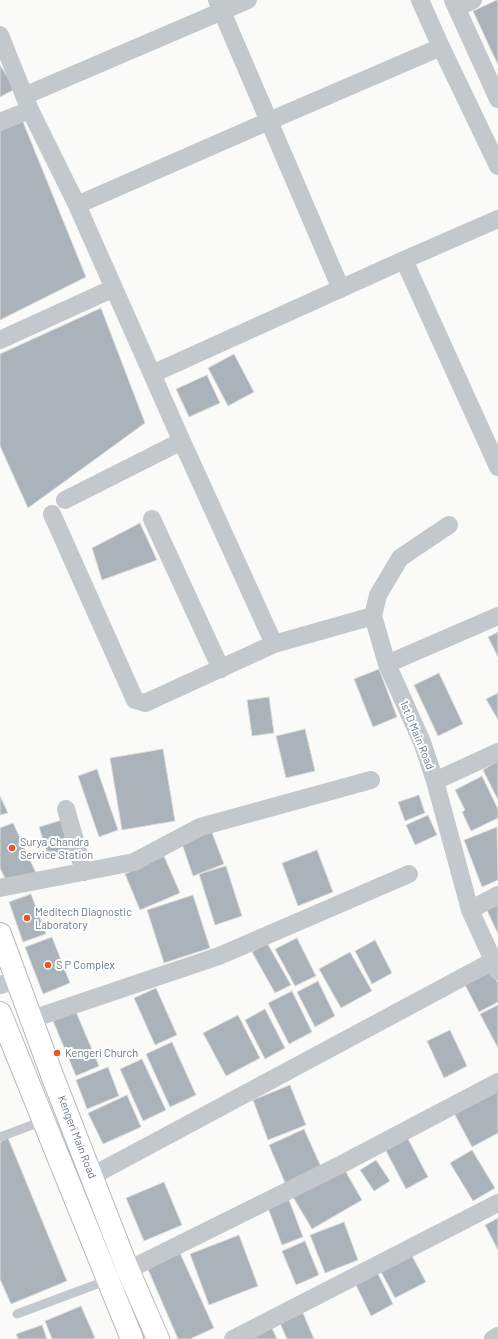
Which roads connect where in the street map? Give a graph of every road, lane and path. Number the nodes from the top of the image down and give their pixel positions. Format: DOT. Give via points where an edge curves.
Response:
graph roads {
  1 [pos="248,0"];
  2 [pos="420,0"];
  3 [pos="461,2"];
  4 [pos="220,6"];
  5 [pos="0,35"];
  6 [pos="441,47"];
  7 [pos="498,99"];
  8 [pos="27,103"];
  9 [pos="269,121"];
  10 [pos="0,122"];
  11 [pos="498,166"];
  12 [pos="78,206"];
  13 [pos="498,219"];
  14 [pos="404,260"];
  15 [pos="114,288"];
  16 [pos="341,289"];
  17 [pos="0,340"];
  18 [pos="152,374"];
  19 [pos="178,435"];
  20 [pos="498,467"];
  21 [pos="65,500"];
  22 [pos="52,514"];
  23 [pos="152,518"];
  24 [pos="450,525"];
  25 [pos="373,616"];
  26 [pos="498,616"];
  27 [pos="274,644"];
  28 [pos="387,664"];
  29 [pos="221,669"];
  30 [pos="498,752"];
  31 [pos="371,780"];
  32 [pos="435,781"];
  33 [pos="66,809"];
  34 [pos="84,872"];
  35 [pos="409,874"];
  36 [pos="0,888"];
  37 [pos="498,895"];
  38 [pos="470,910"];
  39 [pos="0,934"];
  40 [pos="495,966"];
  41 [pos="9,983"];
  42 [pos="0,1013"];
  43 [pos="32,1019"];
  44 [pos="498,1082"];
  45 [pos="44,1121"];
  46 [pos="0,1137"];
  47 [pos="92,1176"];
  48 [pos="498,1202"];
  49 [pos="128,1270"];
  50 [pos="108,1280"];
  51 [pos="17,1314"];
  52 [pos="498,1336"];
  53 [pos="132,1339"];
  54 [pos="158,1339"];
  55 [pos="233,1339"];
  56 [pos="493,1339"];
  1 -- 4 [label="street"];
  2 -- 6 [label="street"];
  3 -- 7 [label="street"];
  4 -- 8 [label="street"];
  4 -- 9 [label="street"];
  5 -- 8 [label="street"];
  6 -- 9 [label="street"];
  6 -- 11 [label="street"];
  8 -- 10 [label="street"];
  8 -- 12 [label="street"];
  9 -- 12 [label="street"];
  9 -- 16 [label="street"];
  12 -- 15 [label="street"];
  13 -- 14 [label="street"];
  14 -- 16 [label="street"];
  14 -- 20 [label="street"];
  15 -- 17 [label="street"];
  15 -- 18 [label="street"];
  16 -- 18 [label="street"];
  18 -- 19 [label="street"];
  19 -- 21 [label="street" via="179,440 175,445"];
  19 -- 27 [label="street"];
  22 -- 29 [label="street" via="136,700 145,703"];
  23 -- 29 [label="street"];
  24 -- 25 [label="street, 1st D Main Road" via="400,558 378,595"];
  25 -- 27 [label="street"];
  25 -- 28 [label="street, 1st D Main Road"];
  26 -- 28 [label="street"];
  27 -- 29 [label="street"];
  28 -- 32 [label="street, 1st D Main Road" via="422,742"];
  30 -- 32 [label="street"];
  31 -- 34 [label="street" via="200,827 134,862"];
  32 -- 38 [label="street, 1st D Main Road"];
  33 -- 34 [label="street"];
  34 -- 36 [label="street"];
  35 -- 43 [label="street" via="219,956"];
  37 -- 38 [label="street"];
  38 -- 40 [label="street, 1st D Main Road"];
  39 -- 41 [label="main road, Kengeri Main Road"];
  40 -- 47 [label="street"];
  41 -- 43 [label="main road, Kengeri Main Road"];
  42 -- 45 [label="main road"];
  43 -- 47 [label="main road, Kengeri Main Road"];
  44 -- 49 [label="street" via="342,1164"];
  45 -- 46 [label="lane"];
  45 -- 50 [label="main road"];
  47 -- 49 [label="main road, Kengeri Main Road"];
  48 -- 55 [label="street"];
  49 -- 54 [label="main road, Kengeri Main Road"];
  50 -- 51 [label="lane"];
  50 -- 53 [label="main road"];
  52 -- 56 [label="street"];
}
